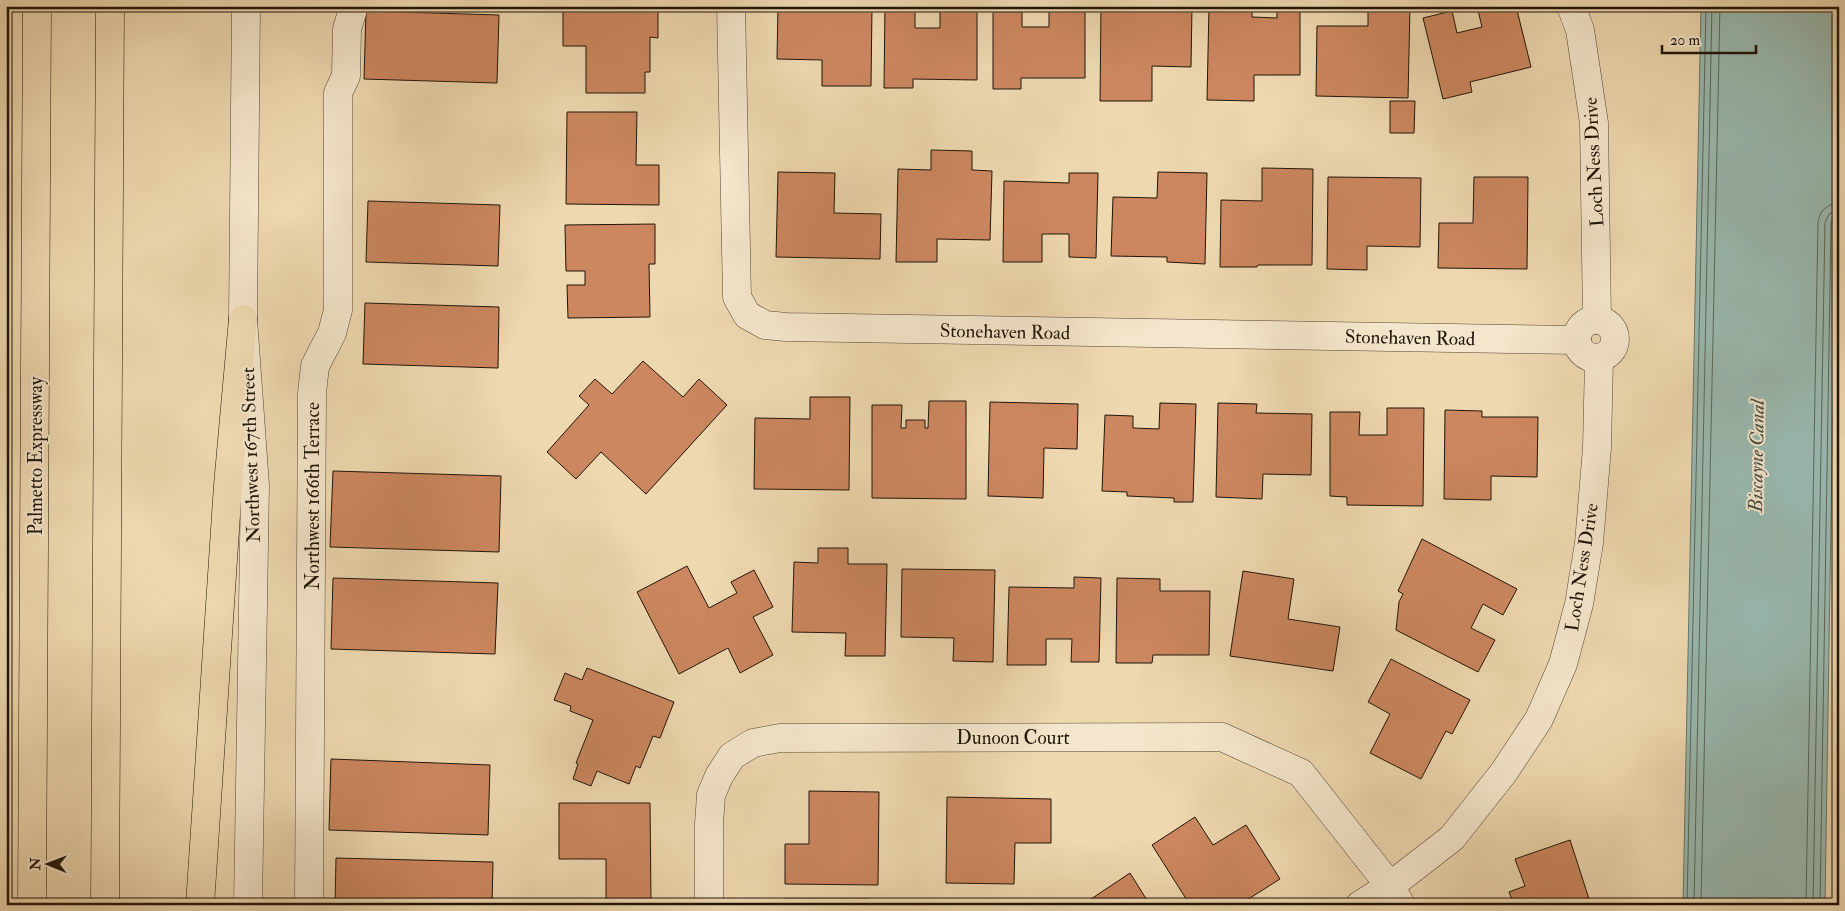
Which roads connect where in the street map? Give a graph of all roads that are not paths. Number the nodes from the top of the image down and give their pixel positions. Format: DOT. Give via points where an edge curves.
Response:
graph roads {
  1 [pos="37,6"];
  2 [pos="110,6"];
  3 [pos="246,6"];
  4 [pos="337,6"];
  5 [pos="354,6"];
  6 [pos="731,6"];
  7 [pos="1571,6"];
  8 [pos="338,92"];
  9 [pos="243,319"];
  10 [pos="1597,320"];
  11 [pos="1577,340"];
  12 [pos="1599,359"];
  13 [pos="1396,895"];
  14 [pos="32,905"];
  15 [pos="105,905"];
  16 [pos="200,905"];
  17 [pos="248,905"];
  18 [pos="309,905"];
  19 [pos="709,905"];
  20 [pos="1360,905"];
  1 -- 14 [label="highway, Palmetto Expressway"];
  2 -- 15 [label="highway"];
  3 -- 9 [label="street, Northwest 167th Street"];
  4 -- 8 [label="street, Northwest 166th Terrace" via="330,28 330,77"];
  5 -- 8 [label="street, Northwest 166th Terrace" via="347,29 346,76"];
  6 -- 11 [label="street, Stonehaven Road" via="738,297 747,315 765,324 786,327"];
  7 -- 10 [label="street, Loch Ness Drive" via="1580,30 1594,123"];
  8 -- 18 [label="street, Northwest 166th Terrace" via="338,310 332,333 315,366 312,393"];
  9 -- 16 [label="highway" via="228,485"];
  9 -- 17 [label="street, Northwest 167th Street" via="255,485"];
  10 -- 11 [label="street" via="1585,323"];
  10 -- 12 [label="street" via="1609,325 1615,336 1614,348"];
  11 -- 12 [label="street" via="1586,356"];
  12 -- 13 [label="street, Loch Ness Drive" via="1597,448 1589,543 1579,604 1563,664 1539,720 1504,772 1452,838"];
  13 -- 19 [label="street, Dunoon Court" via="1301,773 1222,736 780,738 752,743 732,756 713,788 708,824"];
  13 -- 20 [label="street, Loch Ness Drive"];
}
